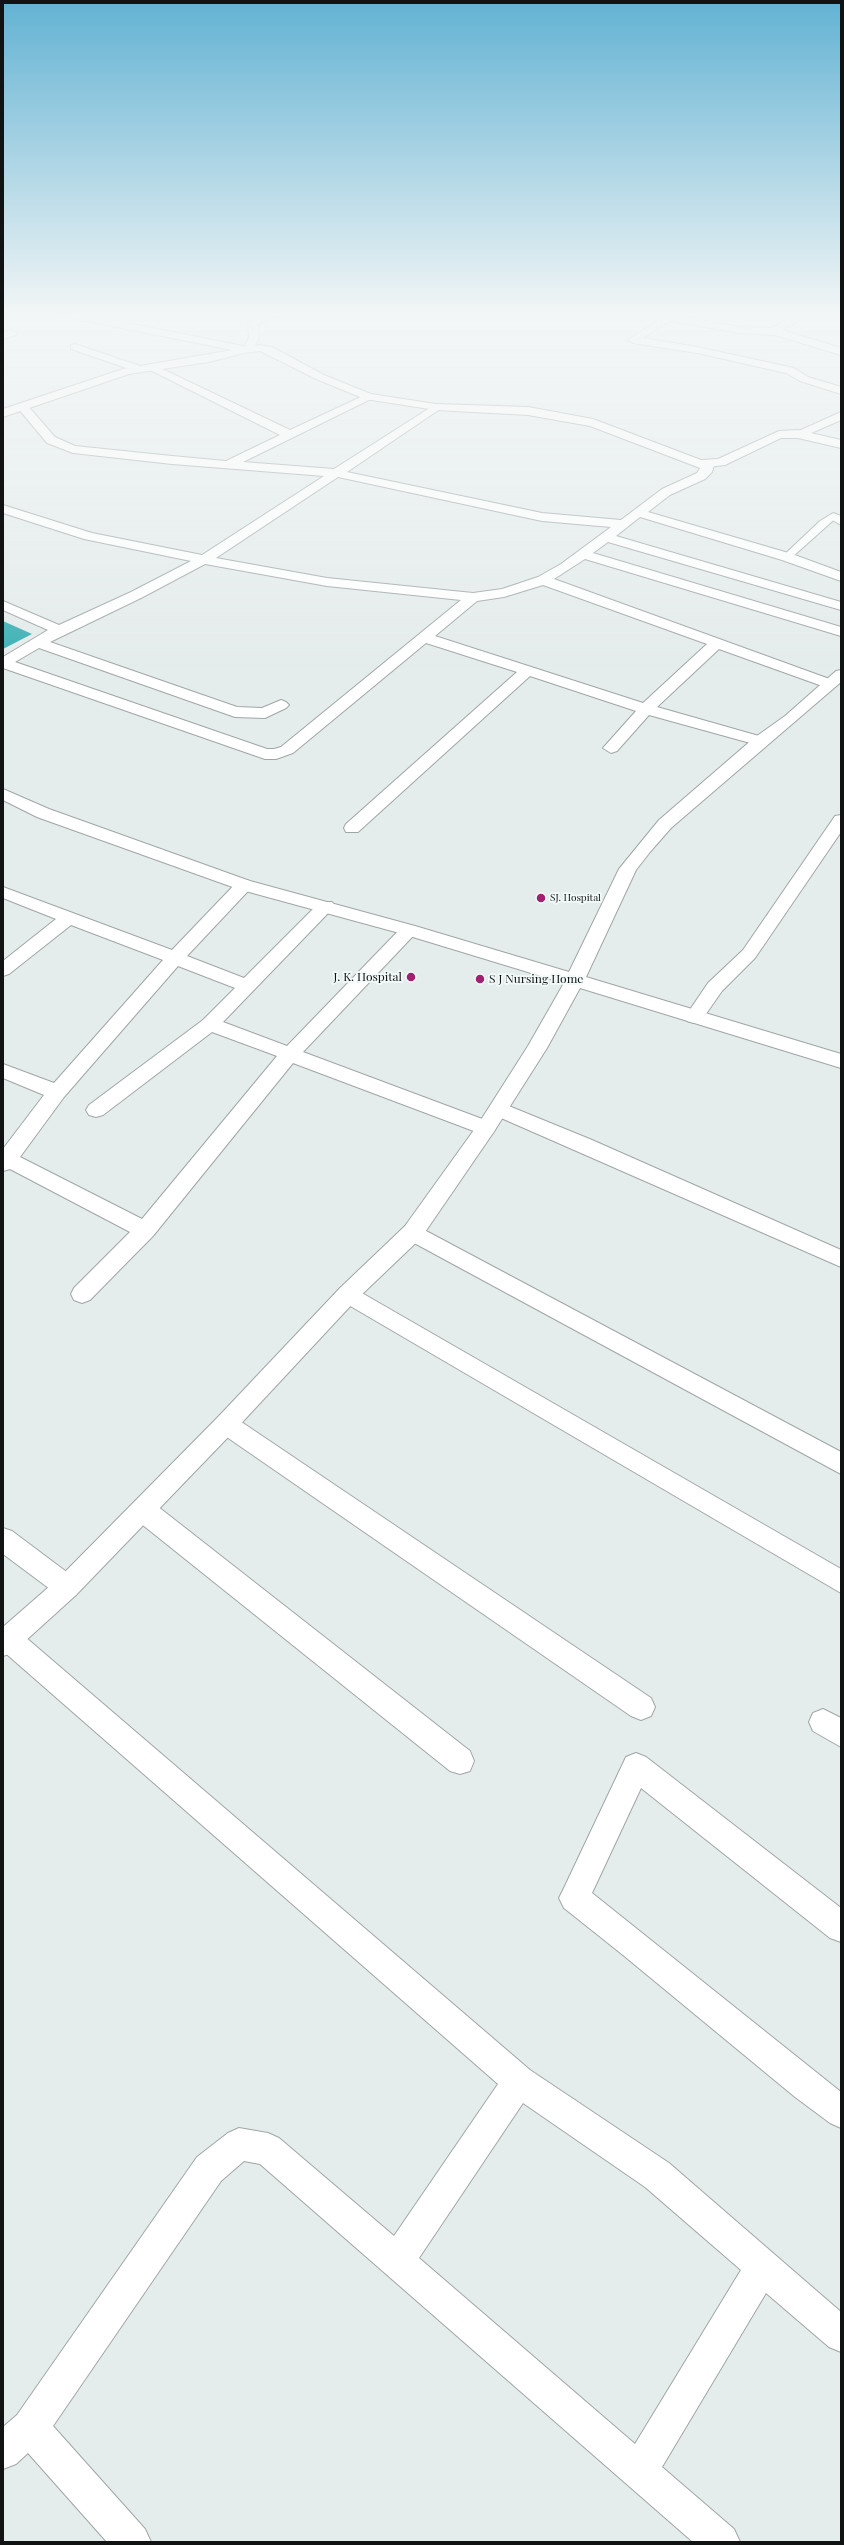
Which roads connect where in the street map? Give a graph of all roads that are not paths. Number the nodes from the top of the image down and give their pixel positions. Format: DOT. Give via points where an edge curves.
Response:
graph roads {
  1 [pos="44,432"];
  2 [pos="283,432"];
  3 [pos="293,432"];
  4 [pos="398,432"];
  5 [pos="615,432"];
  6 [pos="803,432"];
  7 [pos="288,434"];
  8 [pos="798,434"];
  9 [pos="841,444"];
  10 [pos="230,464"];
  11 [pos="708,464"];
  12 [pos="335,473"];
  13 [pos="3,509"];
  14 [pos="638,513"];
  15 [pos="837,519"];
  16 [pos="623,524"];
  17 [pos="605,537"];
  18 [pos="582,554"];
  19 [pos="787,557"];
  20 [pos="203,560"];
  21 [pos="841,577"];
  22 [pos="543,580"];
  23 [pos="473,597"];
  24 [pos="3,605"];
  25 [pos="841,606"];
  26 [pos="60,630"];
  27 [pos="841,632"];
  28 [pos="424,637"];
  29 [pos="38,642"];
  30 [pos="717,643"];
  31 [pos="3,663"];
  32 [pos="528,670"];
  33 [pos="835,679"];
  34 [pos="281,704"];
  35 [pos="646,708"];
  36 [pos="760,741"];
  37 [pos="611,748"];
  38 [pos="3,794"];
  39 [pos="841,820"];
  40 [pos="352,828"];
  41 [pos="244,885"];
  42 [pos="3,892"];
  43 [pos="326,906"];
  44 [pos="70,917"];
  45 [pos="409,930"];
  46 [pos="176,957"];
  47 [pos="3,970"];
  48 [pos="575,980"];
  49 [pos="247,986"];
  50 [pos="694,1017"];
  51 [pos="210,1024"];
  52 [pos="289,1055"];
  53 [pos="841,1061"];
  54 [pos="3,1071"];
  55 [pos="57,1092"];
  56 [pos="498,1109"];
  57 [pos="96,1110"];
  58 [pos="486,1128"];
  59 [pos="5,1160"];
  60 [pos="145,1230"];
  61 [pos="413,1232"];
  62 [pos="841,1259"];
  63 [pos="82,1294"];
  64 [pos="348,1294"];
  65 [pos="226,1424"];
  66 [pos="841,1464"];
  67 [pos="143,1510"];
  68 [pos="3,1539"];
  69 [pos="841,1582"];
  70 [pos="67,1587"];
  71 [pos="5,1642"];
  72 [pos="642,1708"];
  73 [pos="460,1761"];
  74 [pos="841,1926"];
  75 [pos="519,2081"];
  76 [pos="841,2112"];
  77 [pos="396,2262"];
  78 [pos="762,2268"];
  79 [pos="841,2335"];
  80 [pos="30,2428"];
  81 [pos="3,2451"];
  82 [pos="639,2471"];
  83 [pos="132,2542"];
  84 [pos="721,2542"];
  1 -- 10 [label="street" via="51,440 73,450"];
  2 -- 7 [label="street"];
  3 -- 7 [label="street"];
  4 -- 12 [label="street"];
  5 -- 11 [label="street" via="679,457"];
  6 -- 8 [label="street"];
  7 -- 10 [label="street"];
  8 -- 9 [label="street"];
  8 -- 11 [label="street" via="779,435 721,462"];
  10 -- 12 [label="street"];
  11 -- 14 [label="street" via="706,472 701,476 666,492"];
  12 -- 16 [label="street" via="542,517"];
  12 -- 20 [label="street"];
  13 -- 20 [label="street" via="89,536"];
  14 -- 16 [label="street"];
  14 -- 19 [label="street"];
  15 -- 19 [label="lane" via="823,523"];
  16 -- 17 [label="street"];
  17 -- 18 [label="street"];
  17 -- 25 [label="street"];
  18 -- 22 [label="street"];
  18 -- 27 [label="street"];
  19 -- 21 [label="street"];
  20 -- 23 [label="street" via="327,582"];
  20 -- 26 [label="street"];
  22 -- 23 [label="street" via="504,593"];
  22 -- 30 [label="street"];
  23 -- 28 [label="street"];
  24 -- 26 [label="street"];
  26 -- 29 [label="street"];
  28 -- 31 [label="street" via="288,750 276,754 266,754"];
  28 -- 32 [label="street"];
  29 -- 31 [label="street"];
  29 -- 34 [label="street" via="235,712 265,713"];
  30 -- 33 [label="street"];
  30 -- 35 [label="street"];
  32 -- 35 [label="street"];
  32 -- 40 [label="street"];
  33 -- 36 [label="street" via="790,719"];
  35 -- 36 [label="street"];
  35 -- 37 [label="street"];
  36 -- 48 [label="street" via="665,824 644,848 628,870"];
  38 -- 41 [label="street" via="44,814"];
  39 -- 50 [label="street" via="749,954 715,987"];
  41 -- 43 [label="street"];
  41 -- 46 [label="street"];
  42 -- 44 [label="street"];
  43 -- 45 [label="street"];
  43 -- 49 [label="street"];
  44 -- 46 [label="street"];
  44 -- 47 [label="street"];
  45 -- 48 [label="street"];
  45 -- 52 [label="street"];
  46 -- 49 [label="street"];
  46 -- 55 [label="street"];
  48 -- 50 [label="street"];
  48 -- 56 [label="street" via="537,1048"];
  49 -- 51 [label="street"];
  50 -- 53 [label="street"];
  51 -- 52 [label="street"];
  51 -- 57 [label="street"];
  52 -- 58 [label="street"];
  52 -- 60 [label="street"];
  54 -- 55 [label="street"];
  55 -- 59 [label="street"];
  56 -- 58 [label="street"];
  56 -- 62 [label="street"];
  58 -- 61 [label="street"];
  59 -- 60 [label="street"];
  60 -- 63 [label="street"];
  61 -- 64 [label="street"];
  61 -- 66 [label="street"];
  64 -- 65 [label="street"];
  64 -- 69 [label="street"];
  65 -- 67 [label="street"];
  65 -- 72 [label="street"];
  67 -- 70 [label="street"];
  67 -- 73 [label="street"];
  68 -- 70 [label="street"];
  70 -- 71 [label="street"];
  71 -- 75 [label="street"];
  74 -- 76 [label="street" via="636,1767 574,1898"];
  75 -- 77 [label="street"];
  75 -- 78 [label="street" via="657,2175"];
  77 -- 80 [label="street" via="268,2149 239,2144 209,2169"];
  77 -- 82 [label="street"];
  78 -- 79 [label="street"];
  78 -- 82 [label="street"];
  80 -- 81 [label="street"];
  80 -- 83 [label="street"];
  82 -- 84 [label="street"];
}
